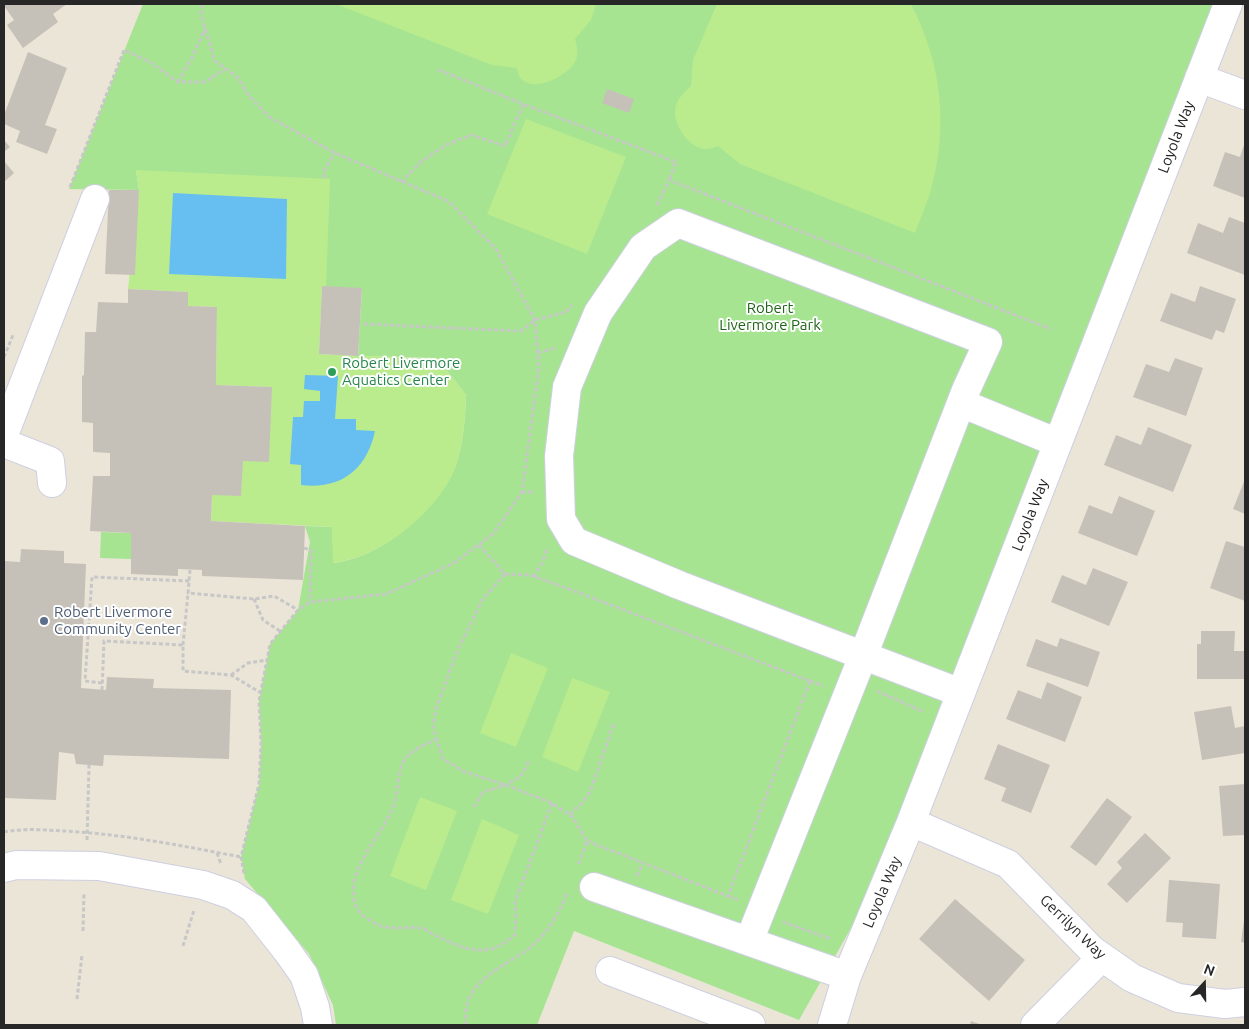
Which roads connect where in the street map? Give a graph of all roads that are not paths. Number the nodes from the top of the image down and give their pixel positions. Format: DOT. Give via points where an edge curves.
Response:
graph roads {
  1 [pos="1228,4"];
  2 [pos="1199,78"];
  3 [pos="1245,95"];
  4 [pos="95,199"];
  5 [pos="961,403"];
  6 [pos="4,435"];
  7 [pos="1058,442"];
  8 [pos="4,443"];
  9 [pos="52,483"];
  10 [pos="863,656"];
  11 [pos="961,693"];
  12 [pos="911,822"];
  13 [pos="4,868"];
  14 [pos="581,880"];
  15 [pos="749,941"];
  16 [pos="1102,957"];
  17 [pos="610,971"];
  18 [pos="846,976"];
  19 [pos="1245,1002"];
  20 [pos="318,1025"];
  21 [pos="751,1025"];
  22 [pos="832,1025"];
  23 [pos="1035,1025"];
  1 -- 2 [label="street, Loyola Way"];
  2 -- 3 [label="street"];
  2 -- 7 [label="street, Loyola Way"];
  4 -- 6 [label="street"];
  5 -- 7 [label="street"];
  5 -- 10 [label="street"];
  5 -- 10 [label="street" via="988,342 678,223 643,247 598,313 566,388 559,456 562,519 574,541"];
  7 -- 11 [label="street, Loyola Way"];
  8 -- 9 [label="street" via="50,461"];
  10 -- 11 [label="street"];
  10 -- 15 [label="street"];
  11 -- 12 [label="street, Loyola Way"];
  12 -- 16 [label="street, Gerrilyn Way" via="1008,864"];
  12 -- 18 [label="street, Loyola Way"];
  13 -- 20 [label="street" via="16,865 99,866 203,885 232,895 254,909 304,975 316,1007"];
  14 -- 15 [label="street"];
  15 -- 18 [label="street"];
  16 -- 19 [label="street, Gerrilyn Way" via="1132,978 1178,998 1224,1004"];
  16 -- 23 [label="street"];
  17 -- 21 [label="street"];
  18 -- 22 [label="street, Loyola Way"];
}
